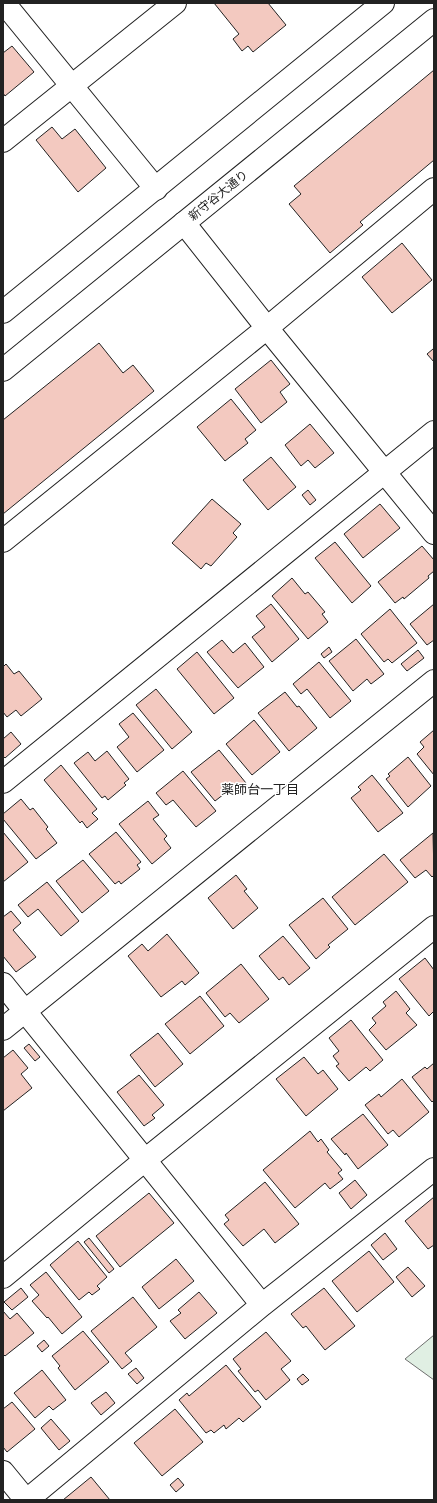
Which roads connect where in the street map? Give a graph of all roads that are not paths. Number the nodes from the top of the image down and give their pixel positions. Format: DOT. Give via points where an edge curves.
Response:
graph roads {
  1 [pos="4,3"];
  2 [pos="175,3"];
  3 [pos="383,3"];
  4 [pos="434,20"];
  5 [pos="72,86"];
  6 [pos="3,141"];
  7 [pos="156,189"];
  8 [pos="434,189"];
  9 [pos="184,223"];
  10 [pos="3,312"];
  11 [pos="267,328"];
  12 [pos="3,370"];
  13 [pos="434,432"];
  14 [pos="384,472"];
  15 [pos="434,533"];
  16 [pos="3,541"];
  17 [pos="434,681"];
  18 [pos="3,782"];
  19 [pos="434,926"];
  20 [pos="3,984"];
  21 [pos="25,1011"];
  22 [pos="3,1029"];
  23 [pos="145,1160"];
  24 [pos="434,1169"];
  25 [pos="3,1277"];
  26 [pos="262,1305"];
  27 [pos="3,1472"];
  28 [pos="26,1500"];
  1 -- 5 [label="street"];
  2 -- 5 [label="street"];
  3 -- 7 [label="street"];
  4 -- 9 [label="street, 新守谷大通り"];
  5 -- 6 [label="street"];
  5 -- 7 [label="street"];
  7 -- 10 [label="street"];
  8 -- 11 [label="street"];
  9 -- 11 [label="street"];
  9 -- 12 [label="street, 新守谷大通り"];
  11 -- 14 [label="street"];
  11 -- 16 [label="street"];
  13 -- 14 [label="street"];
  14 -- 15 [label="street"];
  14 -- 18 [label="street"];
  17 -- 21 [label="street"];
  19 -- 23 [label="street"];
  20 -- 21 [label="street"];
  21 -- 22 [label="street"];
  21 -- 23 [label="street"];
  23 -- 25 [label="street"];
  23 -- 26 [label="street"];
  24 -- 26 [label="street"];
  26 -- 28 [label="street"];
  27 -- 28 [label="street"];
}
